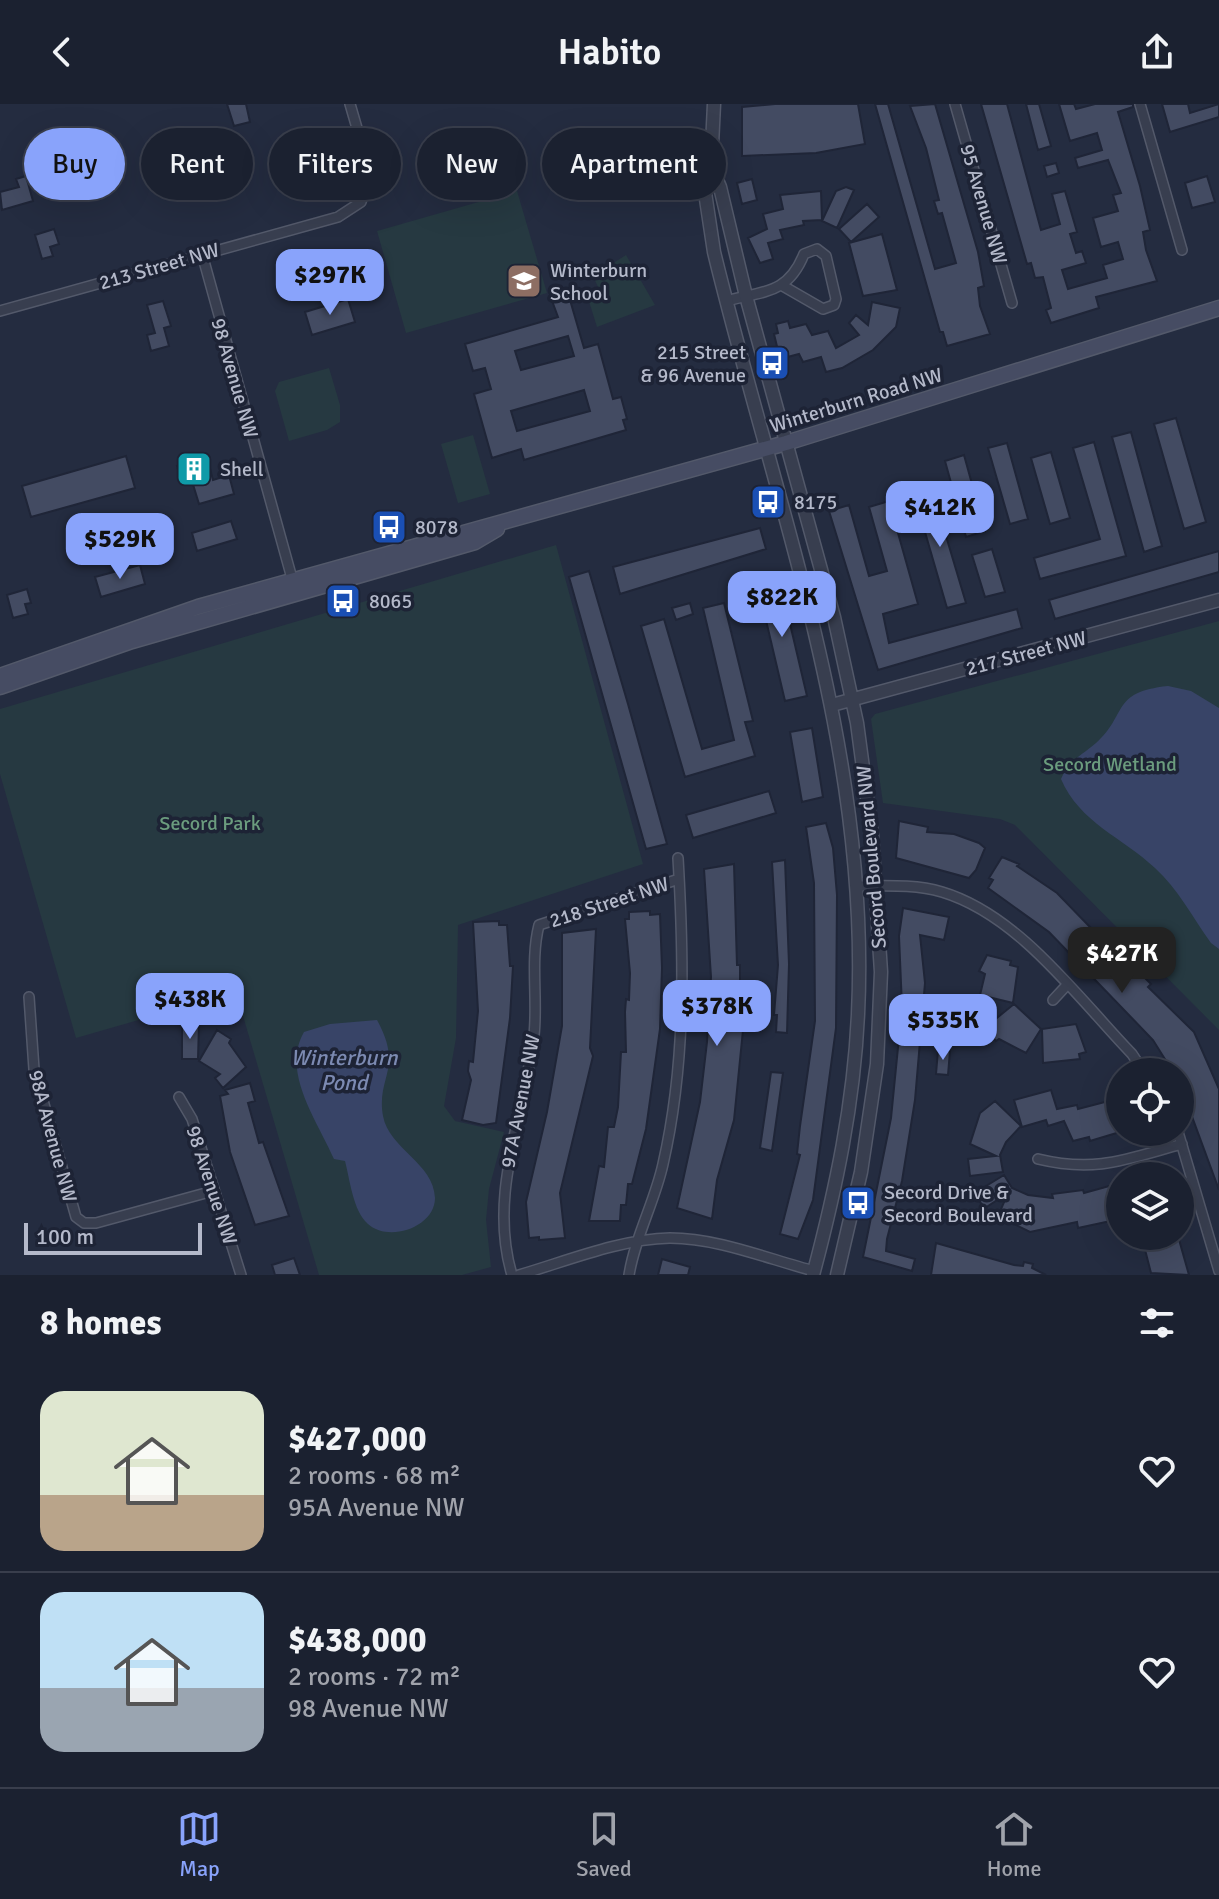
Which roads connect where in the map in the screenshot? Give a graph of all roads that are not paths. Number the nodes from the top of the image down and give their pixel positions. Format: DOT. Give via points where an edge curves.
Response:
graph roads {
  1 [pos="350,104"];
  2 [pos="714,104"];
  3 [pos="955,104"];
  4 [pos="1140,104"];
  5 [pos="713,128"];
  6 [pos="707,200"];
  7 [pos="723,200"];
  8 [pos="1182,250"];
  9 [pos="202,254"];
  10 [pos="783,286"];
  11 [pos="746,296"];
  12 [pos="726,301"];
  13 [pos="1012,303"];
  14 [pos="1219,308"];
  15 [pos="0,311"];
  16 [pos="786,443"];
  17 [pos="765,449"];
  18 [pos="294,587"];
  19 [pos="1219,600"];
  20 [pos="0,676"];
  21 [pos="0,687"];
  22 [pos="853,701"];
  23 [pos="832,705"];
  24 [pos="678,858"];
  25 [pos="679,879"];
  26 [pos="857,886"];
  27 [pos="877,886"];
  28 [pos="539,925"];
  29 [pos="1066,986"];
  30 [pos="29,997"];
  31 [pos="1053,1000"];
  32 [pos="1135,1058"];
  33 [pos="179,1097"];
  34 [pos="1175,1146"];
  35 [pos="1183,1146"];
  36 [pos="1038,1159"];
  37 [pos="213,1191"];
  38 [pos="638,1242"];
  39 [pos="1219,1271"];
  40 [pos="818,1274"];
  41 [pos="241,1275"];
  42 [pos="512,1275"];
  43 [pos="519,1275"];
  44 [pos="629,1275"];
  45 [pos="837,1275"];
  1 -- 9 [label="street, 213 Street NW" via="370,173 361,202 338,217"];
  2 -- 5 [label="street, Secord Boulevard NW"];
  3 -- 13 [label="street, 95 Avenue NW"];
  4 -- 8 [label="street"];
  6 -- 12 [label="street, Secord Boulevard NW"];
  7 -- 11 [label="street, Secord Boulevard NW"];
  9 -- 15 [label="street, 213 Street NW"];
  9 -- 18 [label="street, 98 Avenue NW"];
  10 -- 10 [label="street" via="823,309 836,299 826,256 817,249 804,254 798,271"];
  10 -- 11 [label="street"];
  11 -- 12 [label="street"];
  11 -- 16 [label="street, Secord Boulevard NW"];
  12 -- 17 [label="street, Secord Boulevard NW"];
  14 -- 16 [label="main road, Winterburn Road NW"];
  16 -- 17 [label="main road, Winterburn Road NW"];
  16 -- 22 [label="street, Secord Boulevard NW"];
  17 -- 18 [label="main road, Winterburn Road NW" via="470,530"];
  17 -- 23 [label="street, Secord Boulevard NW"];
  18 -- 20 [label="main road, Winterburn Road NW" via="132,628"];
  18 -- 21 [label="main road, Winterburn Road NW"];
  19 -- 22 [label="street, 217 Street NW"];
  22 -- 23 [label="street, 217 Street NW"];
  22 -- 27 [label="street, Secord Boulevard NW"];
  23 -- 26 [label="street, Secord Boulevard NW"];
  24 -- 25 [label="street"];
  25 -- 28 [label="street, 218 Street NW"];
  25 -- 38 [label="street" via="683,958 675,1095 663,1165"];
  26 -- 27 [label="street"];
  26 -- 40 [label="street, Secord Boulevard NW" via="854,1061 846,1138"];
  27 -- 29 [label="street" via="942,892 975,906 1011,930"];
  27 -- 45 [label="street, Secord Boulevard NW" via="877,1064 861,1172"];
  28 -- 42 [label="street, 97A Avenue NW" via="534,1033 501,1211"];
  29 -- 31 [label="street"];
  29 -- 32 [label="street"];
  30 -- 37 [label="street, 98A Avenue NW" via="40,1092 72,1209 84,1223"];
  33 -- 37 [label="street, 98 Avenue NW" via="192,1119"];
  34 -- 36 [label="street" via="1102,1166 1080,1168"];
  35 -- 39 [label="street"];
  37 -- 41 [label="street, 98 Avenue NW"];
  38 -- 40 [label="street" via="706,1242"];
  38 -- 43 [label="street"];
  38 -- 44 [label="street"];
}
